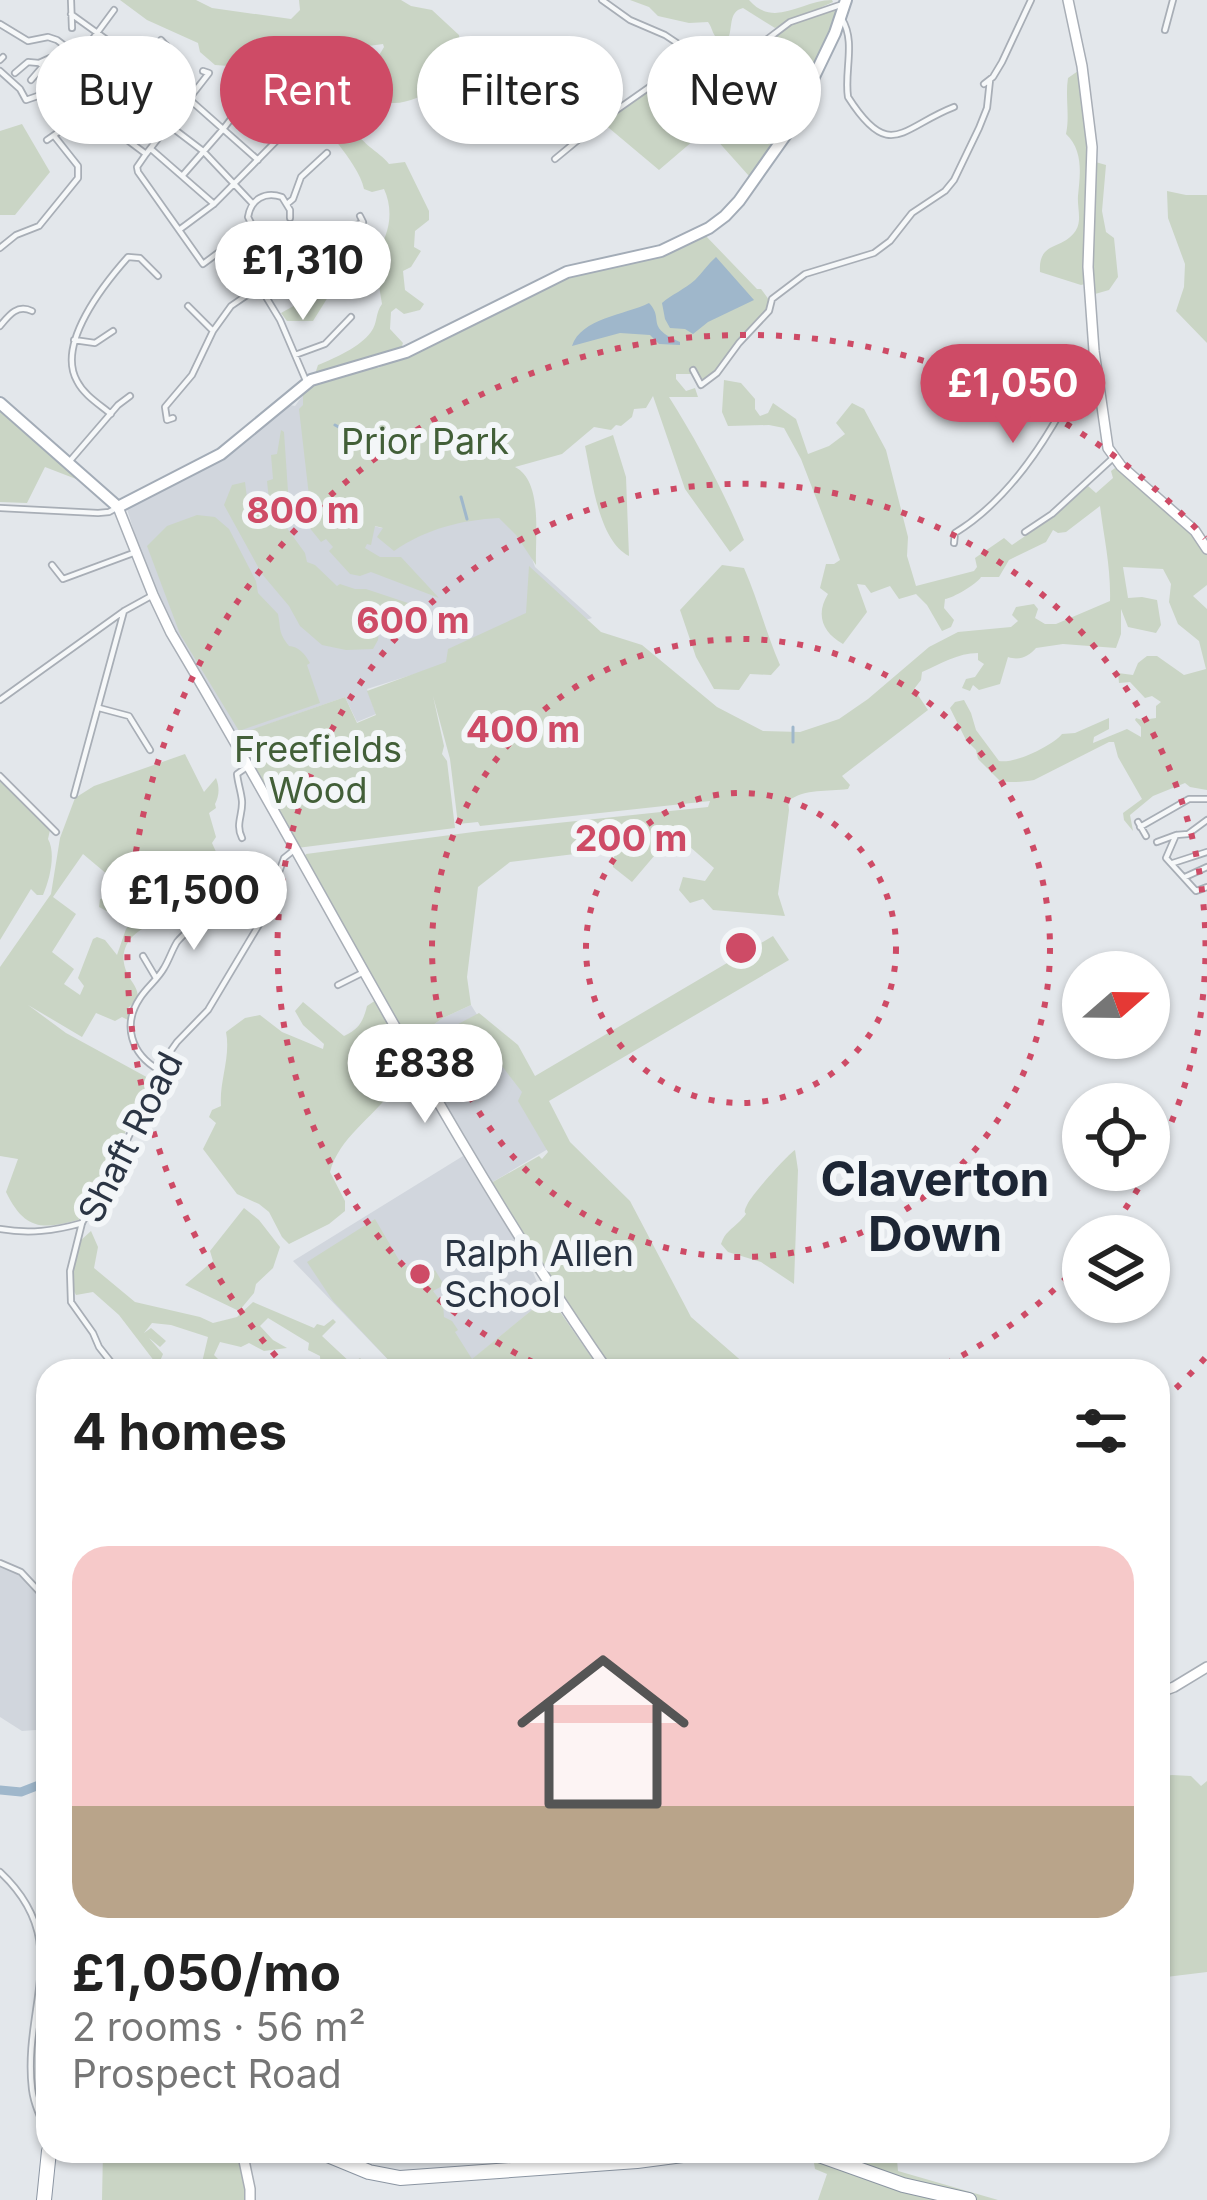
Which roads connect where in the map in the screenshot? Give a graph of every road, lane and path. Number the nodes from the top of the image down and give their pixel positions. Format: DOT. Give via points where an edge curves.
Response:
graph roads {
  1 [pos="71,0"];
  2 [pos="602,0"];
  3 [pos="1031,0"];
  4 [pos="1069,0"];
  5 [pos="1173,0"];
  6 [pos="846,2"];
  7 [pos="114,10"];
  8 [pos="71,14"];
  9 [pos="841,19"];
  10 [pos="0,24"];
  11 [pos="72,28"];
  12 [pos="1165,30"];
  13 [pos="97,33"];
  14 [pos="95,36"];
  15 [pos="101,36"];
  16 [pos="666,36"];
  17 [pos="770,36"];
  18 [pos="36,40"];
  19 [pos="36,63"];
  20 [pos="0,70"];
  21 [pos="203,70"];
  22 [pos="36,72"];
  23 [pos="15,73"];
  24 [pos="31,80"];
  25 [pos="647,88"];
  26 [pos="196,89"];
  27 [pos="36,97"];
  28 [pos="196,105"];
  29 [pos="954,107"];
  30 [pos="220,125"];
  31 [pos="220,132"];
  32 [pos="60,144"];
  33 [pos="136,144"];
  34 [pos="154,144"];
  35 [pos="194,144"];
  36 [pos="242,144"];
  37 [pos="274,144"];
  38 [pos="203,151"];
  39 [pos="148,152"];
  40 [pos="327,153"];
  41 [pos="554,159"];
  42 [pos="259,160"];
  43 [pos="183,175"];
  44 [pos="236,183"];
  45 [pos="252,203"];
  46 [pos="214,204"];
  47 [pos="287,204"];
  48 [pos="360,216"];
  49 [pos="290,218"];
  50 [pos="179,230"];
  51 [pos="254,232"];
  52 [pos="260,239"];
  53 [pos="0,248"];
  54 [pos="158,276"];
  55 [pos="260,287"];
  56 [pos="188,306"];
  57 [pos="32,311"];
  58 [pos="346,320"];
  59 [pos="0,326"];
  60 [pos="213,331"];
  61 [pos="113,332"];
  62 [pos="74,340"];
  63 [pos="1094,351"];
  64 [pos="295,355"];
  65 [pos="693,370"];
  66 [pos="307,382"];
  67 [pos="130,396"];
  68 [pos="0,403"];
  69 [pos="110,414"];
  70 [pos="173,418"];
  71 [pos="1113,458"];
  72 [pos="69,462"];
  73 [pos="118,507"];
  74 [pos="0,508"];
  75 [pos="1025,532"];
  76 [pos="954,543"];
  77 [pos="1207,548"];
  78 [pos="136,553"];
  79 [pos="52,566"];
  80 [pos="153,595"];
  81 [pos="124,610"];
  82 [pos="0,700"];
  83 [pos="99,708"];
  84 [pos="150,750"];
  85 [pos="248,766"];
  86 [pos="0,776"];
  87 [pos="74,795"];
  88 [pos="1207,799"];
  89 [pos="1207,820"];
  90 [pos="56,832"];
  91 [pos="1146,836"];
  92 [pos="1176,836"];
  93 [pos="242,838"];
  94 [pos="1156,842"];
  95 [pos="294,850"];
  96 [pos="1207,852"];
  97 [pos="1157,857"];
  98 [pos="1170,860"];
  99 [pos="1207,867"];
  100 [pos="1184,878"];
  101 [pos="174,885"];
  102 [pos="1207,887"];
  103 [pos="143,956"];
  104 [pos="364,972"];
  105 [pos="156,978"];
  106 [pos="338,985"];
  107 [pos="159,1070"];
  108 [pos="82,1223"];
  109 [pos="0,1229"];
  110 [pos="107,1359"];
  111 [pos="600,1359"];
  112 [pos="0,1563"];
  113 [pos="36,1589"];
  114 [pos="1207,1667"];
  115 [pos="1170,1689"];
  116 [pos="0,1872"];
  117 [pos="36,1926"];
  118 [pos="36,2013"];
  119 [pos="36,2106"];
  120 [pos="48,2163"];
  121 [pos="244,2163"];
  122 [pos="344,2163"];
  123 [pos="520,2163"];
  124 [pos="609,2163"];
  125 [pos="841,2163"];
  126 [pos="525,2169"];
  127 [pos="44,2200"];
  128 [pos="250,2200"];
  129 [pos="969,2200"];
  1 -- 8 [label="street"];
  2 -- 16 [label="street"];
  3 -- 65 [label="street" via="987,82 987,108 945,191 874,253 817,268 772,299 710,380 700,385"];
  4 -- 63 [label="street" via="1092,147"];
  5 -- 12 [label="street"];
  6 -- 9 [label="main road"];
  6 -- 17 [label="street"];
  7 -- 13 [label="street"];
  8 -- 11 [label="street"];
  8 -- 13 [label="street"];
  9 -- 29 [label="street" via="850,41 847,93 874,128 900,135"];
  9 -- 66 [label="main road" via="787,134 709,228 661,251 567,272 406,352"];
  10 -- 18 [label="street"];
  13 -- 14 [label="street"];
  13 -- 15 [label="street"];
  19 -- 23 [label="street"];
  20 -- 27 [label="street" via="26,100"];
  21 -- 26 [label="street"];
  22 -- 24 [label="street"];
  25 -- 41 [label="street"];
  28 -- 30 [label="street"];
  31 -- 38 [label="street"];
  32 -- 53 [label="street" via="78,178 38,226"];
  33 -- 39 [label="street"];
  34 -- 39 [label="street"];
  35 -- 38 [label="street"];
  36 -- 42 [label="street"];
  37 -- 42 [label="street"];
  38 -- 43 [label="street"];
  38 -- 44 [label="street"];
  39 -- 43 [label="street"];
  39 -- 50 [label="street" via="138,172"];
  40 -- 47 [label="street"];
  42 -- 44 [label="street"];
  43 -- 46 [label="street"];
  44 -- 45 [label="street"];
  44 -- 46 [label="street"];
  45 -- 47 [label="street" via="268,194"];
  45 -- 51 [label="street"];
  46 -- 50 [label="street"];
  47 -- 49 [label="street"];
  48 -- 55 [label="street" via="363,222"];
  50 -- 51 [label="street" via="203,264"];
  51 -- 52 [label="street"];
  54 -- 62 [label="street" via="128,257"];
  55 -- 60 [label="street" via="230,306"];
  55 -- 64 [label="street"];
  56 -- 60 [label="street"];
  57 -- 59 [label="street" via="16,310"];
  58 -- 64 [label="street" via="325,344"];
  60 -- 70 [label="street" via="165,407 167,420"];
  61 -- 62 [label="street" via="95,343"];
  62 -- 69 [label="street" via="74,375"];
  63 -- 71 [label="street"];
  63 -- 76 [label="street" via="1062,413"];
  64 -- 66 [label="street"];
  66 -- 73 [label="main road" via="221,454"];
  67 -- 69 [label="street"];
  68 -- 72 [label="main road"];
  69 -- 72 [label="street"];
  71 -- 75 [label="street"];
  71 -- 77 [label="street"];
  72 -- 73 [label="main road"];
  73 -- 74 [label="street"];
  73 -- 78 [label="street"];
  78 -- 79 [label="street" via="63,579"];
  78 -- 80 [label="street"];
  80 -- 81 [label="street"];
  80 -- 85 [label="street"];
  81 -- 82 [label="street"];
  81 -- 83 [label="street"];
  83 -- 84 [label="street" via="129,716"];
  83 -- 87 [label="street"];
  85 -- 93 [label="street" via="238,774"];
  85 -- 95 [label="street"];
  86 -- 90 [label="street"];
  88 -- 91 [label="street" via="1189,799 1139,824"];
  89 -- 92 [label="street"];
  92 -- 94 [label="street"];
  92 -- 98 [label="street"];
  95 -- 104 [label="street"];
  95 -- 107 [label="street, Shaft Road" via="208,1010"];
  96 -- 98 [label="street"];
  97 -- 98 [label="street"];
  98 -- 100 [label="street"];
  99 -- 100 [label="street"];
  100 -- 102 [label="street" via="1196,891"];
  101 -- 105 [label="street" via="204,906"];
  103 -- 105 [label="street"];
  104 -- 106 [label="street"];
  104 -- 111 [label="street" via="488,1189"];
  105 -- 107 [label="street" via="135,1007 130,1033"];
  107 -- 108 [label="street, Shaft Road"];
  108 -- 109 [label="street" via="29,1233"];
  108 -- 110 [label="street, Shaft Road" via="71,1302"];
  112 -- 113 [label="street"];
  114 -- 115 [label="street"];
  116 -- 117 [label="street"];
  118 -- 119 [label="street"];
  120 -- 127 [label="highway"];
  121 -- 128 [label="street"];
  122 -- 126 [label="highway" via="393,2178"];
  123 -- 126 [label="street"];
  124 -- 126 [label="highway"];
  125 -- 129 [label="highway"];
}
